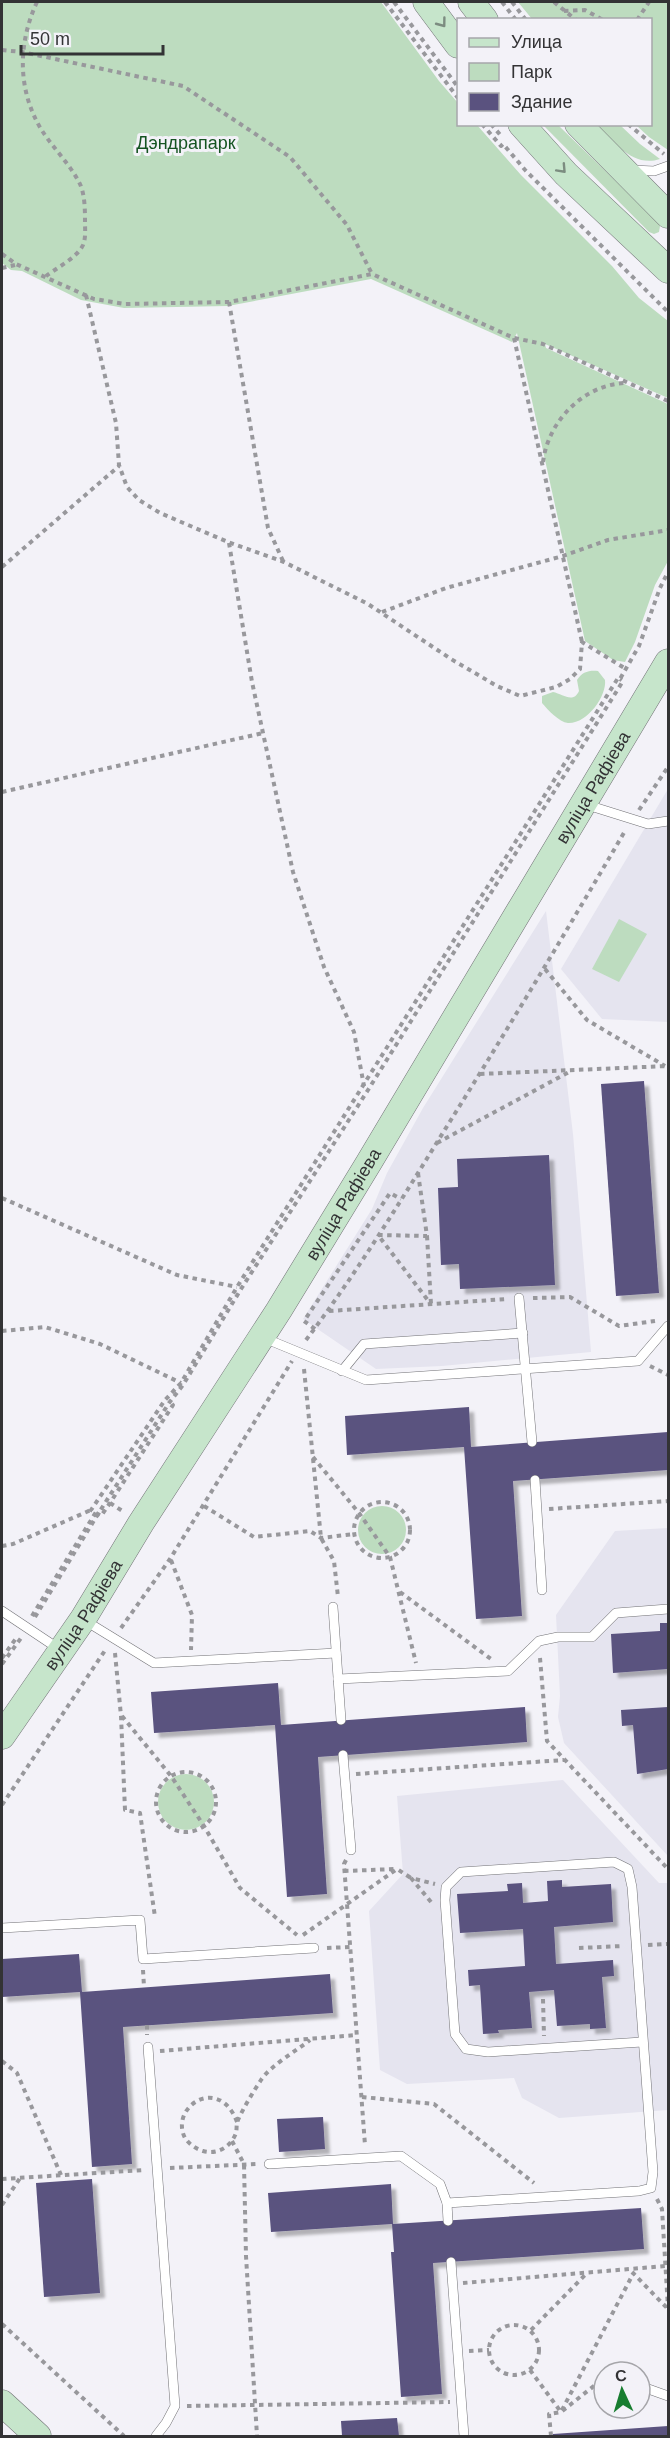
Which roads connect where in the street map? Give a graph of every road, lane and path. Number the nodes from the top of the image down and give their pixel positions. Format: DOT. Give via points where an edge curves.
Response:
graph roads {
  1 [pos="37,2"];
  2 [pos="385,2"];
  3 [pos="394,2"];
  4 [pos="426,2"];
  5 [pos="471,2"];
  6 [pos="502,2"];
  7 [pos="514,2"];
  8 [pos="554,2"];
  9 [pos="649,2"];
  10 [pos="564,11"];
  11 [pos="483,18"];
  12 [pos="514,18"];
  13 [pos="525,18"];
  14 [pos="573,18"];
  15 [pos="599,18"];
  16 [pos="638,18"];
  17 [pos="457,42"];
  18 [pos="2,50"];
  19 [pos="22,52"];
  20 [pos="457,84"];
  21 [pos="457,95"];
  22 [pos="484,126"];
  23 [pos="493,126"];
  24 [pos="523,126"];
  25 [pos="580,126"];
  26 [pos="630,126"];
  27 [pos="503,144"];
  28 [pos="606,154"];
  29 [pos="664,154"];
  30 [pos="669,166"];
  31 [pos="669,215"];
  32 [pos="2,254"];
  33 [pos="666,262"];
  34 [pos="16,264"];
  35 [pos="2,268"];
  36 [pos="372,274"];
  37 [pos="45,277"];
  38 [pos="86,295"];
  39 [pos="229,302"];
  40 [pos="669,312"];
  41 [pos="514,338"];
  42 [pos="629,383"];
  43 [pos="669,401"];
  44 [pos="119,465"];
  45 [pos="543,466"];
  46 [pos="669,530"];
  47 [pos="228,542"];
  48 [pos="563,556"];
  49 [pos="284,562"];
  50 [pos="2,567"];
  51 [pos="669,572"];
  52 [pos="662,584"];
  53 [pos="669,587"];
  54 [pos="381,612"];
  55 [pos="582,642"];
  56 [pos="669,662"];
  57 [pos="626,669"];
  58 [pos="263,733"];
  59 [pos="669,767"];
  60 [pos="2,792"];
  61 [pos="583,804"];
  62 [pos="632,820"];
  63 [pos="669,821"];
  64 [pos="545,969"];
  65 [pos="667,1066"];
  66 [pos="573,1070"];
  67 [pos="479,1074"];
  68 [pos="366,1088"];
  69 [pos="437,1143"];
  70 [pos="418,1173"];
  71 [pos="2,1198"];
  72 [pos="401,1199"];
  73 [pos="378,1235"];
  74 [pos="428,1236"];
  75 [pos="237,1287"];
  76 [pos="519,1298"];
  77 [pos="431,1304"];
  78 [pos="328,1311"];
  79 [pos="659,1321"];
  80 [pos="669,1326"];
  81 [pos="315,1329"];
  82 [pos="2,1330"];
  83 [pos="522,1333"];
  84 [pos="261,1337"];
  85 [pos="300,1352"];
  86 [pos="638,1361"];
  87 [pos="526,1369"];
  88 [pos="342,1371"];
  89 [pos="669,1374"];
  90 [pos="182,1384"];
  91 [pos="167,1401"];
  92 [pos="532,1442"];
  93 [pos="313,1456"];
  94 [pos="535,1480"];
  95 [pos="669,1501"];
  96 [pos="204,1506"];
  97 [pos="537,1507"];
  98 [pos="95,1512"];
  99 [pos="359,1513"];
  100 [pos="354,1534"];
  101 [pos="321,1538"];
  102 [pos="2,1546"];
  103 [pos="390,1557"];
  104 [pos="170,1559"];
  105 [pos="542,1590"];
  106 [pos="400,1592"];
  107 [pos="336,1608"];
  108 [pos="669,1609"];
  109 [pos="2,1611"];
  110 [pos="83,1620"];
  111 [pos="27,1628"];
  112 [pos="114,1638"];
  113 [pos="538,1641"];
  114 [pos="61,1651"];
  115 [pos="336,1653"];
  116 [pos="2,1658"];
  117 [pos="191,1660"];
  118 [pos="2,1664"];
  119 [pos="508,1671"];
  120 [pos="419,1675"];
  121 [pos="338,1679"];
  122 [pos="121,1716"];
  123 [pos="341,1720"];
  124 [pos="2,1736"];
  125 [pos="343,1755"];
  126 [pos="564,1760"];
  127 [pos="346,1774"];
  128 [pos="171,1776"];
  129 [pos="2,1805"];
  130 [pos="204,1826"];
  131 [pos="351,1850"];
  132 [pos="397,1869"];
  133 [pos="669,1869"];
  134 [pos="344,1871"];
  135 [pos="411,1878"];
  136 [pos="446,1887"];
  137 [pos="347,1905"];
  138 [pos="446,1918"];
  139 [pos="157,1926"];
  140 [pos="2,1928"];
  141 [pos="300,1937"];
  142 [pos="350,1947"];
  143 [pos="314,1948"];
  144 [pos="543,1999"];
  145 [pos="357,2035"];
  146 [pos="310,2040"];
  147 [pos="642,2043"];
  148 [pos="545,2049"];
  149 [pos="149,2050"];
  150 [pos="2,2061"];
  151 [pos="362,2097"];
  152 [pos="237,2122"];
  153 [pos="232,2141"];
  154 [pos="366,2158"];
  155 [pos="269,2163"];
  156 [pos="244,2164"];
  157 [pos="158,2169"];
  158 [pos="61,2175"];
  159 [pos="21,2177"];
  160 [pos="2,2179"];
  161 [pos="651,2188"];
  162 [pos="550,2196"];
  163 [pos="447,2204"];
  164 [pos="2,2205"];
  165 [pos="662,2209"];
  166 [pos="669,2214"];
  167 [pos="448,2221"];
  168 [pos="451,2262"];
  169 [pos="666,2266"];
  170 [pos="631,2272"];
  171 [pos="588,2273"];
  172 [pos="453,2284"];
  173 [pos="669,2309"];
  174 [pos="2,2324"];
  175 [pos="531,2331"];
  176 [pos="530,2370"];
  177 [pos="592,2387"];
  178 [pos="652,2390"];
  179 [pos="669,2396"];
  180 [pos="461,2402"];
  181 [pos="2,2403"];
  182 [pos="255,2404"];
  183 [pos="175,2406"];
  184 [pos="561,2412"];
  185 [pos="38,2436"];
  186 [pos="124,2436"];
  187 [pos="156,2436"];
  188 [pos="257,2436"];
  189 [pos="464,2436"];
  190 [pos="551,2436"];
  1 -- 19 [label="path"];
  2 -- 21 [label="path"];
  3 -- 20 [label="path"];
  4 -- 17 [label="main road, one-way"];
  5 -- 11 [label="main road"];
  6 -- 12 [label="path"];
  7 -- 13 [label="path"];
  8 -- 10 [label="path"];
  9 -- 16 [label="path"];
  10 -- 14 [label="path"];
  10 -- 15 [label="path" via="585,10"];
  18 -- 19 [label="path"];
  19 -- 36 [label="path" via="183,86 290,157 347,225"];
  19 -- 37 [label="path" via="23,83 30,107 40,129 80,183 85,209 85,243"];
  22 -- 27 [label="path" via="501,147"];
  23 -- 27 [label="path" via="506,142"];
  24 -- 33 [label="main road, one-way" via="566,174"];
  25 -- 28 [label="main road"];
  26 -- 29 [label="path"];
  27 -- 40 [label="path"];
  28 -- 30 [label="lane" via="623,167 638,171"];
  28 -- 31 [label="main road"];
  32 -- 34 [label="path"];
  34 -- 35 [label="path"];
  34 -- 37 [label="path"];
  36 -- 39 [label="path"];
  36 -- 41 [label="path"];
  37 -- 38 [label="path"];
  38 -- 39 [label="path" via="124,304"];
  38 -- 44 [label="path" via="116,423"];
  39 -- 49 [label="path" via="268,528"];
  41 -- 42 [label="path" via="543,344"];
  41 -- 45 [label="path"];
  42 -- 43 [label="path"];
  42 -- 45 [label="path" via="608,384 580,398 550,434"];
  44 -- 47 [label="path" via="127,487 139,500"];
  44 -- 50 [label="path"];
  45 -- 48 [label="path"];
  46 -- 48 [label="path" via="608,540"];
  47 -- 49 [label="path"];
  47 -- 58 [label="path"];
  48 -- 54 [label="path" via="446,588"];
  48 -- 55 [label="path"];
  49 -- 54 [label="path"];
  51 -- 52 [label="path"];
  52 -- 53 [label="path"];
  52 -- 57 [label="path" via="640,644"];
  54 -- 55 [label="path" via="496,686 520,696 556,687 570,679 580,669"];
  55 -- 57 [label="path"];
  56 -- 61 [label="main road, вуліца Рафіева"];
  57 -- 68 [label="path"];
  58 -- 60 [label="path"];
  58 -- 68 [label="path" via="293,872 324,967 354,1032"];
  59 -- 62 [label="path"];
  61 -- 62 [label="lane"];
  61 -- 84 [label="main road, вуліца Рафіева"];
  62 -- 63 [label="lane" via="648,824"];
  62 -- 64 [label="path"];
  64 -- 65 [label="path" via="587,1020"];
  64 -- 67 [label="path"];
  65 -- 66 [label="path"];
  66 -- 67 [label="path"];
  66 -- 69 [label="path"];
  67 -- 69 [label="path"];
  68 -- 75 [label="path"];
  68 -- 90 [label="path"];
  69 -- 70 [label="path"];
  70 -- 72 [label="path"];
  70 -- 74 [label="path"];
  71 -- 75 [label="path" via="177,1275"];
  72 -- 73 [label="path"];
  72 -- 81 [label="path" via="390,1193 304,1321"];
  73 -- 74 [label="path"];
  73 -- 77 [label="path"];
  73 -- 78 [label="path"];
  74 -- 77 [label="path"];
  75 -- 90 [label="path"];
  76 -- 77 [label="path"];
  76 -- 79 [label="path" via="570,1297 619,1326"];
  76 -- 83 [label="lane"];
  77 -- 78 [label="path"];
  78 -- 81 [label="path"];
  80 -- 86 [label="lane"];
  81 -- 85 [label="path"];
  82 -- 90 [label="path" via="45,1328 100,1344"];
  83 -- 87 [label="lane"];
  83 -- 88 [label="lane" via="364,1344"];
  84 -- 85 [label="lane"];
  84 -- 110 [label="main road, вуліца Рафіева"];
  85 -- 88 [label="lane"];
  85 -- 93 [label="path"];
  85 -- 96 [label="path"];
  86 -- 87 [label="lane"];
  86 -- 89 [label="path"];
  87 -- 88 [label="lane" via="366,1380"];
  87 -- 92 [label="lane"];
  90 -- 91 [label="path"];
  91 -- 98 [label="path"];
  91 -- 98 [label="path" via="173,1405 101,1516"];
  93 -- 99 [label="path"];
  93 -- 101 [label="path"];
  94 -- 97 [label="lane"];
  95 -- 97 [label="path"];
  96 -- 101 [label="path" via="254,1537 310,1531"];
  96 -- 104 [label="path"];
  97 -- 105 [label="lane"];
  98 -- 102 [label="path"];
  98 -- 111 [label="path"];
  99 -- 100 [label="path"];
  99 -- 103 [label="path"];
  99 -- 103 [label="path" via="374,1503 384,1502 405,1515 408,1540 403,1549"];
  100 -- 101 [label="path"];
  100 -- 103 [label="path" via="360,1548 368,1554"];
  101 -- 107 [label="path" via="334,1561"];
  103 -- 106 [label="path"];
  104 -- 112 [label="path"];
  104 -- 117 [label="path" via="192,1615"];
  106 -- 119 [label="path"];
  106 -- 120 [label="path"];
  107 -- 115 [label="lane"];
  108 -- 113 [label="lane" via="616,1612 592,1637"];
  109 -- 111 [label="lane"];
  110 -- 112 [label="lane"];
  110 -- 114 [label="main road, вуліца Рафіева"];
  111 -- 114 [label="lane"];
  111 -- 116 [label="path"];
  111 -- 118 [label="path"];
  112 -- 117 [label="lane" via="154,1663"];
  112 -- 122 [label="path"];
  112 -- 129 [label="path"];
  113 -- 119 [label="lane"];
  113 -- 126 [label="path" via="547,1741"];
  114 -- 124 [label="main road, вуліца Рафіева"];
  115 -- 117 [label="lane"];
  115 -- 121 [label="lane"];
  119 -- 120 [label="lane"];
  120 -- 121 [label="lane"];
  121 -- 123 [label="lane"];
  122 -- 128 [label="path"];
  122 -- 139 [label="path" via="125,1810 140,1813"];
  125 -- 127 [label="lane"];
  126 -- 127 [label="path"];
  126 -- 133 [label="path"];
  127 -- 131 [label="lane"];
  128 -- 130 [label="path"];
  128 -- 130 [label="path" via="192,1772 210,1784 215,1793 215,1808"];
  128 -- 130 [label="path" via="159,1789 159,1815 165,1824 179,1831"];
  130 -- 141 [label="path" via="240,1888"];
  131 -- 134 [label="path"];
  132 -- 134 [label="path"];
  132 -- 135 [label="path"];
  132 -- 137 [label="path"];
  134 -- 137 [label="path"];
  135 -- 136 [label="path"];
  135 -- 138 [label="path"];
  136 -- 138 [label="lane"];
  136 -- 147 [label="lane" via="461,1872 614,1862 628,1869"];
  137 -- 141 [label="path"];
  137 -- 142 [label="path"];
  138 -- 148 [label="lane" via="455,2034 466,2049"];
  140 -- 143 [label="lane" via="140,1920 143,1959"];
  141 -- 143 [label="path"];
  142 -- 143 [label="path"];
  142 -- 145 [label="path"];
  144 -- 148 [label="path"];
  145 -- 146 [label="path"];
  145 -- 151 [label="path"];
  146 -- 149 [label="path"];
  146 -- 152 [label="path" via="262,2078"];
  147 -- 148 [label="lane"];
  147 -- 161 [label="lane"];
  149 -- 157 [label="lane"];
  150 -- 158 [label="path" via="17,2073"];
  151 -- 154 [label="path"];
  151 -- 162 [label="path" via="434,2104"];
  152 -- 153 [label="path"];
  152 -- 153 [label="path" via="232,2109 214,2098 192,2104 182,2121 185,2137 200,2150 216,2151"];
  153 -- 156 [label="path"];
  154 -- 155 [label="lane"];
  154 -- 163 [label="lane" via="401,2156 440,2184"];
  155 -- 156 [label="path"];
  156 -- 157 [label="path"];
  156 -- 182 [label="path"];
  157 -- 158 [label="path"];
  157 -- 183 [label="lane"];
  158 -- 159 [label="path"];
  159 -- 160 [label="path"];
  159 -- 164 [label="path"];
  161 -- 162 [label="lane"];
  161 -- 165 [label="path"];
  162 -- 163 [label="lane"];
  163 -- 167 [label="lane"];
  165 -- 166 [label="path"];
  165 -- 169 [label="path"];
  168 -- 172 [label="lane"];
  169 -- 170 [label="path"];
  169 -- 173 [label="path"];
  170 -- 171 [label="path"];
  170 -- 173 [label="path"];
  170 -- 184 [label="path"];
  171 -- 172 [label="path"];
  171 -- 175 [label="path"];
  172 -- 180 [label="lane"];
  174 -- 186 [label="path"];
  175 -- 176 [label="path" via="537,2338 539,2355"];
  175 -- 176 [label="path" via="517,2324 503,2327 491,2339 489,2350 499,2370 512,2375"];
  176 -- 184 [label="path"];
  177 -- 184 [label="path"];
  178 -- 179 [label="lane"];
  180 -- 182 [label="path"];
  180 -- 189 [label="lane"];
  181 -- 185 [label="main road"];
  182 -- 183 [label="path"];
  182 -- 188 [label="path"];
  183 -- 187 [label="lane"];
  184 -- 190 [label="path" via="549,2414"];
}
